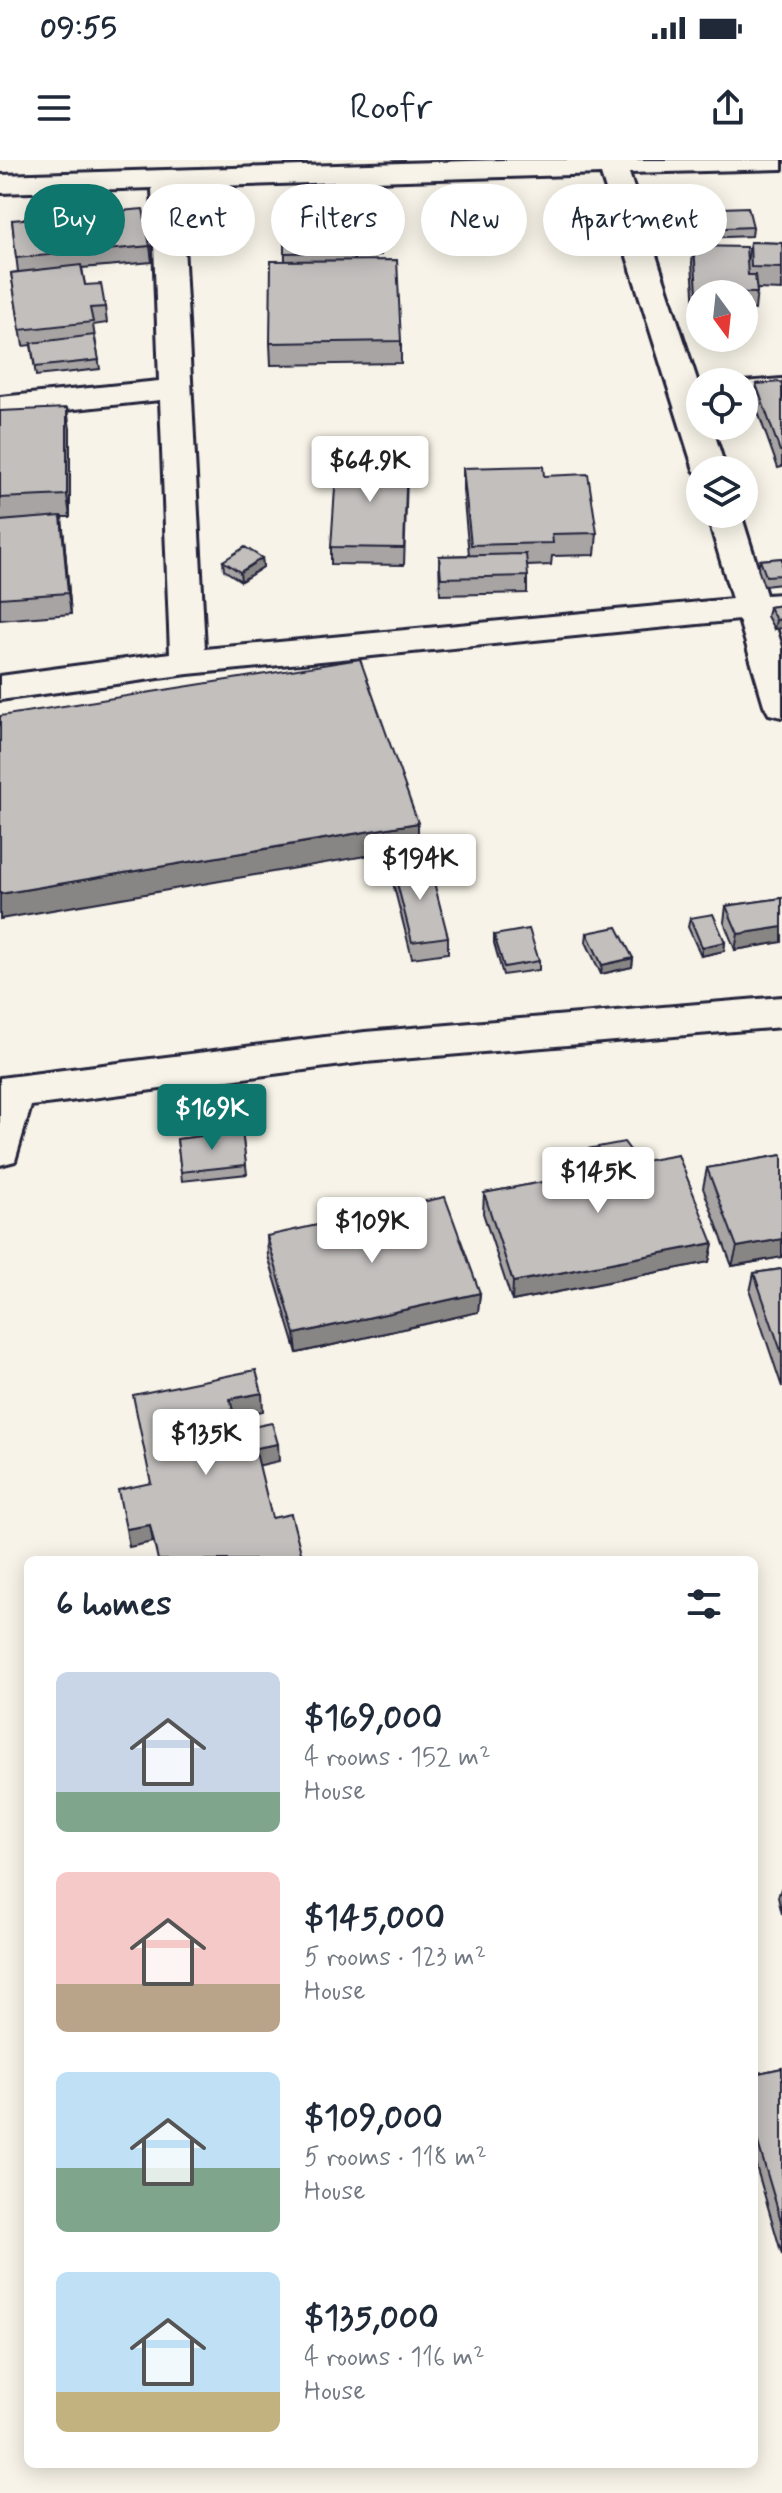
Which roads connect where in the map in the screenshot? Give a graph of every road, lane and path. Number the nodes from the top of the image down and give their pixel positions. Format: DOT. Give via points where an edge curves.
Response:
graph roads {
  1 [pos="782,160"];
  2 [pos="630,165"];
  3 [pos="166,179"];
  4 [pos="0,184"];
  5 [pos="686,370"];
  6 [pos="782,388"];
  7 [pos="175,389"];
  8 [pos="758,390"];
  9 [pos="0,407"];
  10 [pos="731,528"];
  11 [pos="768,606"];
  12 [pos="188,662"];
  13 [pos="0,688"];
  14 [pos="782,705"];
  15 [pos="782,1012"];
  16 [pos="7,1093"];
  17 [pos="0,1149"];
  1 -- 2 [label="street"];
  2 -- 3 [label="street"];
  2 -- 5 [label="street"];
  3 -- 4 [label="street"];
  3 -- 7 [label="street"];
  6 -- 8 [label="street"];
  7 -- 9 [label="street"];
  7 -- 12 [label="street"];
  10 -- 11 [label="street"];
  11 -- 12 [label="street"];
  11 -- 14 [label="street"];
  12 -- 13 [label="street"];
  15 -- 16 [label="street" via="365,1047"];
  16 -- 17 [label="street"];
}
